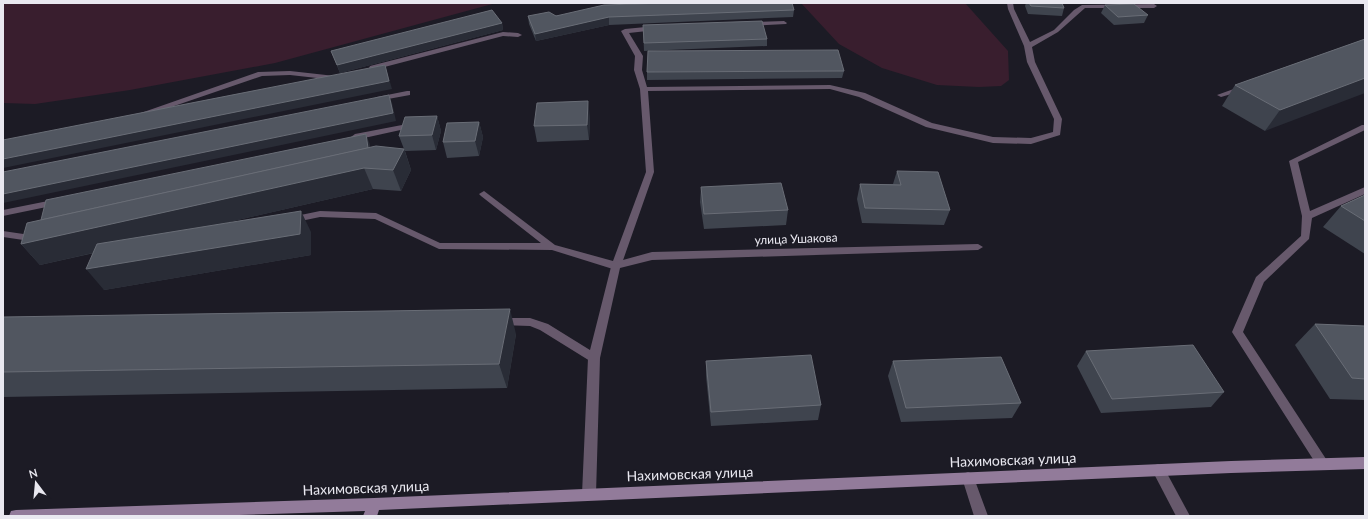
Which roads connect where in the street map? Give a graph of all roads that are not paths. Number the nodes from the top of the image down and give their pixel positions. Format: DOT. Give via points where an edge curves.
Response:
graph roads {
  1 [pos="1005,3"];
  2 [pos="1011,6"];
  3 [pos="1154,6"];
  4 [pos="784,23"];
  5 [pos="744,24"];
  6 [pos="666,27"];
  7 [pos="518,35"];
  8 [pos="1028,46"];
  9 [pos="362,71"];
  10 [pos="341,77"];
  11 [pos="1250,85"];
  12 [pos="644,89"];
  13 [pos="408,92"];
  14 [pos="1221,95"];
  15 [pos="369,100"];
  16 [pos="134,117"];
  17 [pos="402,127"];
  18 [pos="1365,127"];
  19 [pos="347,139"];
  20 [pos="1365,190"];
  21 [pos="484,194"];
  22 [pos="66,200"];
  23 [pos="3,213"];
  24 [pos="1307,216"];
  25 [pos="282,222"];
  26 [pos="3,234"];
  27 [pos="48,238"];
  28 [pos="552,247"];
  29 [pos="978,247"];
  30 [pos="616,266"];
  31 [pos="491,322"];
  32 [pos="594,358"];
  33 [pos="1322,463"];
  34 [pos="1365,463"];
  35 [pos="1158,470"];
  36 [pos="968,478"];
  37 [pos="589,494"];
  38 [pos="372,510"];
  39 [pos="181,513"];
  40 [pos="16,516"];
  41 [pos="981,516"];
  42 [pos="1184,516"];
  1 -- 2 [label="street"];
  2 -- 8 [label="street"];
  3 -- 8 [label="street" via="1084,6 1078,8 1056,31"];
  4 -- 5 [label="street"];
  6 -- 12 [label="street" via="625,31 642,55 638,70"];
  7 -- 9 [label="street" via="503,34"];
  8 -- 12 [label="street" via="1031,62 1058,119 1057,134 1031,141 993,140 929,125 862,95 830,87"];
  10 -- 16 [label="street" via="323,78 282,72 261,74"];
  11 -- 14 [label="street"];
  12 -- 30 [label="street" via="650,172"];
  13 -- 15 [label="street"];
  17 -- 19 [label="street"];
  18 -- 24 [label="street" via="1293,161"];
  20 -- 24 [label="street"];
  21 -- 28 [label="street"];
  22 -- 23 [label="street"];
  24 -- 33 [label="street" via="1306,237 1260,280 1237,332"];
  25 -- 28 [label="street" via="320,214 376,216 439,246"];
  26 -- 27 [label="street"];
  28 -- 30 [label="street"];
  29 -- 30 [label="street, улица Ушакова" via="652,256"];
  30 -- 32 [label="street"];
  31 -- 32 [label="street" via="530,322 544,327"];
  32 -- 37 [label="street"];
  33 -- 34 [label="main road, Нахимовская улица"];
  33 -- 35 [label="main road, Нахимовская улица"];
  35 -- 36 [label="main road, Нахимовская улица"];
  35 -- 42 [label="street"];
  36 -- 37 [label="main road, Нахимовская улица"];
  36 -- 41 [label="street"];
  37 -- 38 [label="main road, Нахимовская улица"];
  38 -- 39 [label="main road, Нахимовская улица"];
  39 -- 40 [label="main road, Нахимовская улица"];
}
